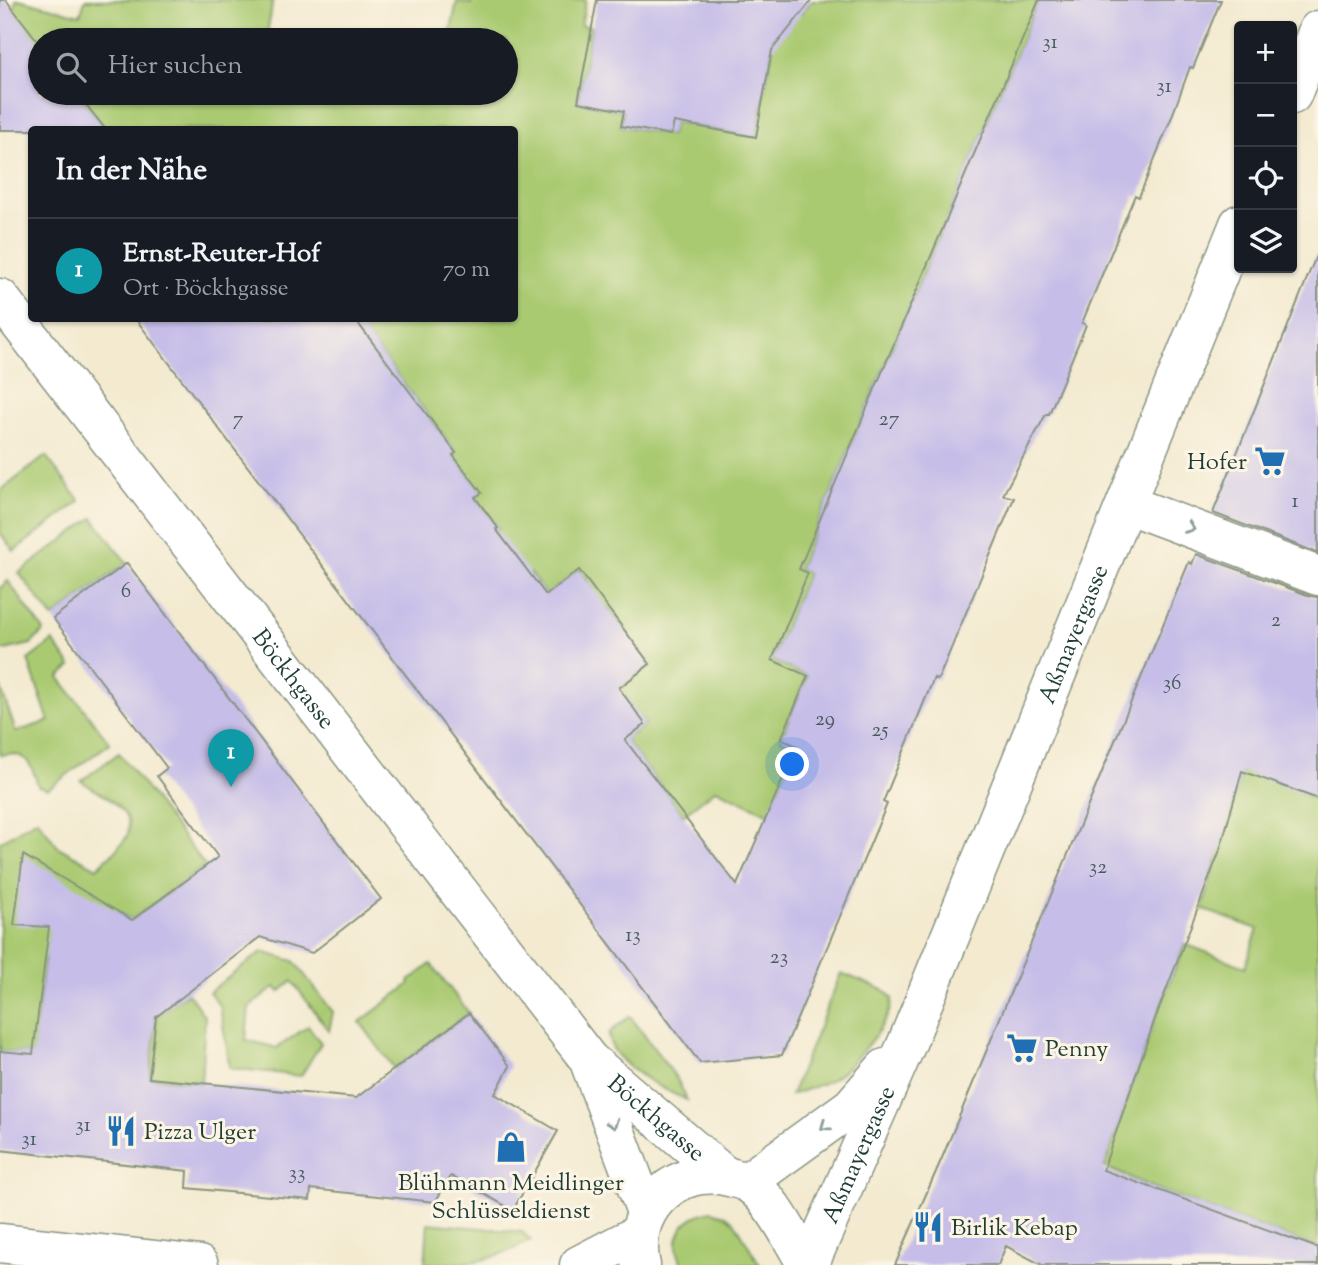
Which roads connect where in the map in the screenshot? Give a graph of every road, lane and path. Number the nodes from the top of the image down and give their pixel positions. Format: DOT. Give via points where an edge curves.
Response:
graph roads {
  1 [pos="1318,30"];
  2 [pos="1296,84"];
  3 [pos="1234,236"];
  4 [pos="0,298"];
  5 [pos="1126,504"];
  6 [pos="1318,576"];
  7 [pos="907,1043"];
  8 [pos="589,1060"];
  9 [pos="735,1179"];
  10 [pos="642,1237"];
  11 [pos="0,1243"];
  12 [pos="199,1265"];
  13 [pos="579,1265"];
  14 [pos="808,1265"];
  1 -- 2 [label="street"];
  3 -- 5 [label="street, Aßmayergasse"];
  4 -- 8 [label="street, Böckhgasse"];
  5 -- 6 [label="street, one-way"];
  5 -- 7 [label="street, Aßmayergasse"];
  7 -- 9 [label="street, Aßmayergasse, one-way" via="851,1107"];
  7 -- 14 [label="street, Aßmayergasse"];
  8 -- 9 [label="street, Böckhgasse"];
  8 -- 10 [label="street, Böckhgasse, one-way"];
  9 -- 10 [label="street" via="702,1174 679,1181 660,1194"];
  9 -- 14 [label="street, Böckhgasse" via="765,1197"];
  10 -- 13 [label="street"];
  11 -- 12 [label="street"];
}
